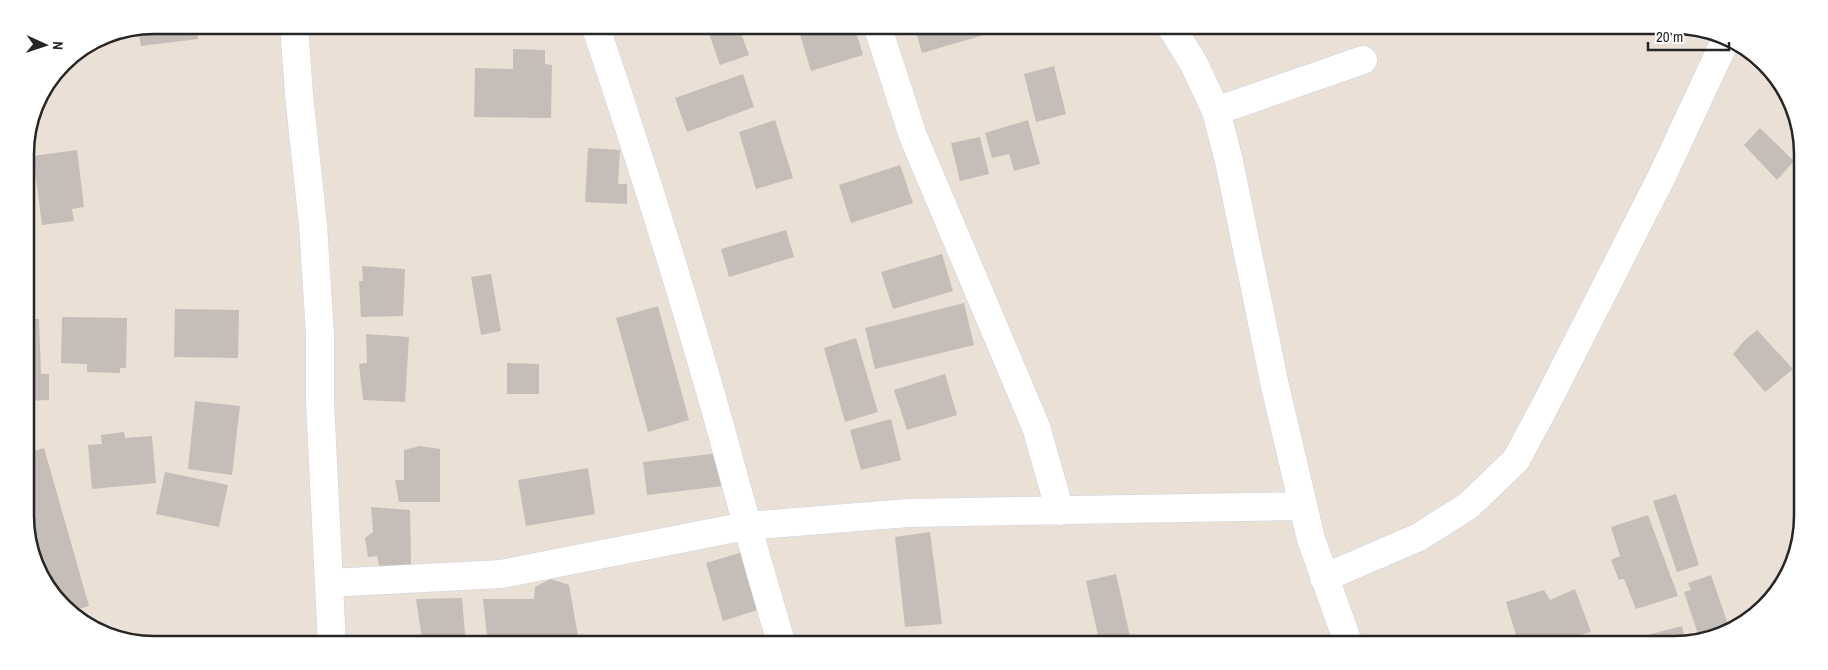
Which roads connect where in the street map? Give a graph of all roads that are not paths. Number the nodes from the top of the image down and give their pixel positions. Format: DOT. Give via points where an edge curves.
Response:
graph roads {
  1 [pos="295,34"];
  2 [pos="598,34"];
  3 [pos="880,34"];
  4 [pos="1176,34"];
  5 [pos="1723,45"];
  6 [pos="1363,60"];
  7 [pos="1216,111"];
  8 [pos="1303,506"];
  9 [pos="1060,511"];
  10 [pos="746,526"];
  11 [pos="1324,578"];
  12 [pos="329,583"];
  13 [pos="332,636"];
  14 [pos="779,636"];
  15 [pos="1345,636"];
  1 -- 12 [label="street" via="316,265"];
  2 -- 10 [label="street" via="655,207"];
  3 -- 9 [label="street" via="913,136 1036,427"];
  4 -- 7 [label="street"];
  5 -- 11 [label="street" via="1662,176 1516,460 1468,506 1419,537"];
  6 -- 7 [label="street"];
  7 -- 8 [label="street"];
  8 -- 9 [label="street"];
  8 -- 11 [label="street"];
  9 -- 10 [label="street" via="908,513"];
  10 -- 12 [label="street" via="501,574"];
  10 -- 14 [label="street"];
  11 -- 15 [label="street"];
  12 -- 13 [label="street"];
}
